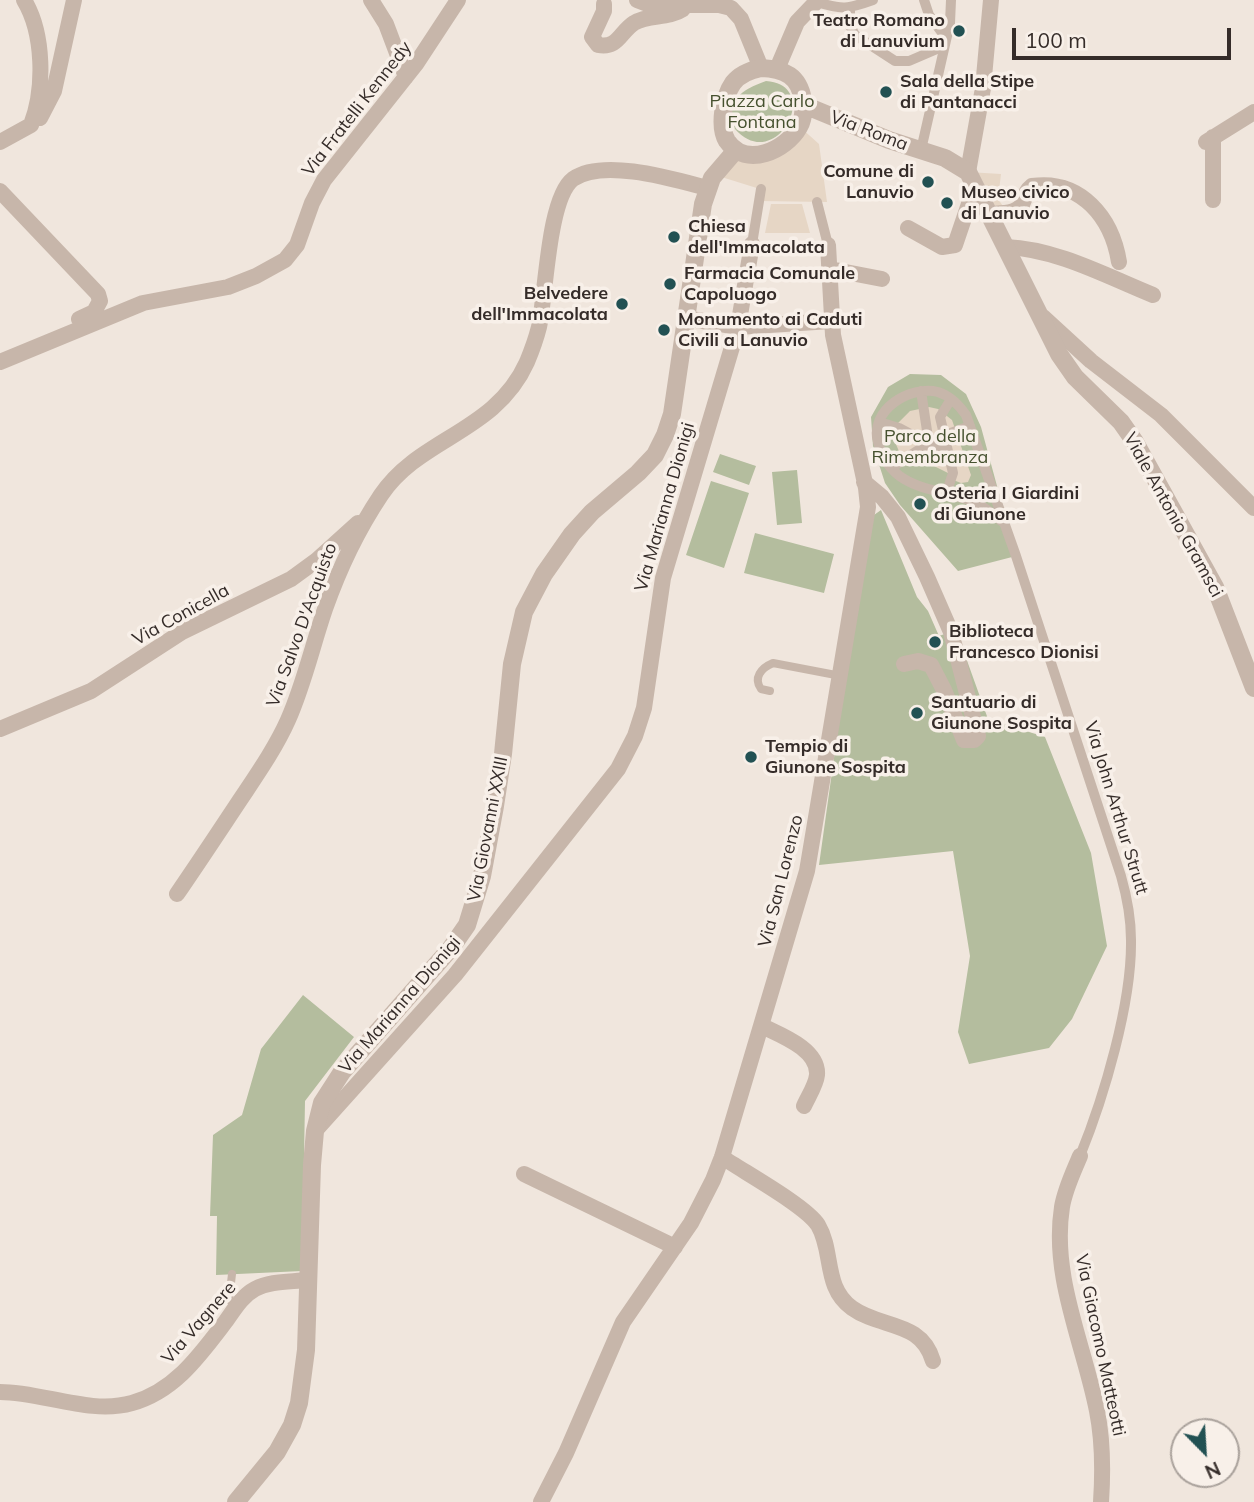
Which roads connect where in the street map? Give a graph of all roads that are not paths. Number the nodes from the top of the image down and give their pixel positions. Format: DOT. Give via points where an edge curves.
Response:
graph roads {
  1 [pos="24,0"];
  2 [pos="74,0"];
  3 [pos="371,0"];
  4 [pos="458,0"];
  5 [pos="637,0"];
  6 [pos="873,0"];
  7 [pos="924,0"];
  8 [pos="951,0"];
  9 [pos="991,0"];
  10 [pos="818,1"];
  11 [pos="713,2"];
  12 [pos="604,4"];
  13 [pos="688,5"];
  14 [pos="850,9"];
  15 [pos="945,42"];
  16 [pos="769,68"];
  17 [pos="406,77"];
  18 [pos="804,106"];
  19 [pos="1254,112"];
  20 [pos="31,125"];
  21 [pos="0,142"];
  22 [pos="736,150"];
  23 [pos="928,152"];
  24 [pos="971,179"];
  25 [pos="707,188"];
  26 [pos="761,189"];
  27 [pos="0,191"];
  28 [pos="1213,200"];
  29 [pos="817,202"];
  30 [pos="989,214"];
  31 [pos="908,228"];
  32 [pos="752,244"];
  33 [pos="828,245"];
  34 [pos="1006,247"];
  35 [pos="1119,262"];
  36 [pos="831,269"];
  37 [pos="882,279"];
  38 [pos="1153,295"];
  39 [pos="1038,312"];
  40 [pos="685,318"];
  41 [pos="831,321"];
  42 [pos="738,327"];
  43 [pos="26,350"];
  44 [pos="0,362"];
  45 [pos="921,391"];
  46 [pos="951,399"];
  47 [pos="879,422"];
  48 [pos="970,426"];
  49 [pos="944,435"];
  50 [pos="929,444"];
  51 [pos="980,453"];
  52 [pos="949,454"];
  53 [pos="891,468"];
  54 [pos="864,482"];
  55 [pos="946,494"];
  56 [pos="1254,508"];
  57 [pos="368,515"];
  58 [pos="1003,522"];
  59 [pos="904,664"];
  60 [pos="841,676"];
  61 [pos="1254,688"];
  62 [pos="770,691"];
  63 [pos="0,729"];
  64 [pos="177,894"];
  65 [pos="762,1026"];
  66 [pos="804,1106"];
  67 [pos="315,1131"];
  68 [pos="1080,1156"];
  69 [pos="722,1157"];
  70 [pos="524,1174"];
  71 [pos="675,1247"];
  72 [pos="232,1274"];
  73 [pos="307,1280"];
  74 [pos="238,1305"];
  75 [pos="933,1361"];
  76 [pos="0,1392"];
  77 [pos="236,1502"];
  78 [pos="541,1502"];
  79 [pos="1101,1502"];
  1 -- 20 [label="street" via="35,27 41,80"];
  2 -- 20 [label="street" via="52,96"];
  3 -- 17 [label="street"];
  4 -- 17 [label="street, Via Fratelli Kennedy"];
  5 -- 13 [label="street" via="649,5"];
  6 -- 14 [label="street"];
  7 -- 15 [label="street"];
  8 -- 15 [label="street"];
  9 -- 24 [label="street"];
  10 -- 14 [label="street"];
  10 -- 16 [label="street" via="797,22"];
  11 -- 13 [label="street"];
  11 -- 16 [label="street" via="739,16"];
  12 -- 13 [label="street" via="592,37 605,46 635,23 670,15"];
  14 -- 15 [label="street" via="855,35 895,61 905,62"];
  15 -- 23 [label="street"];
  16 -- 18 [label="street" via="792,75"];
  16 -- 22 [label="street" via="739,76 726,99 724,134"];
  17 -- 43 [label="street, Via Fratelli Kennedy" via="324,180 297,245 279,264 228,287 143,303"];
  18 -- 22 [label="street" via="800,127 782,146 759,155"];
  18 -- 23 [label="street, Via Roma"];
  19 -- 28 [label="street" via="1209,140"];
  20 -- 21 [label="street"];
  22 -- 25 [label="street, Via Giovanni XXIII"];
  23 -- 24 [label="street, Via Roma" via="953,161"];
  24 -- 30 [label="street, Viale Antonio Gramsci"];
  24 -- 31 [label="street" via="959,238 952,247 942,247"];
  25 -- 40 [label="street, Via Giovanni XXIII"];
  25 -- 57 [label="street, Via Salvo D'Acquisto" via="607,169 586,172 570,181 555,216 539,327 516,382 489,412 402,471"];
  26 -- 32 [label="street"];
  27 -- 43 [label="street" via="100,298 94,312 50,332"];
  29 -- 33 [label="street"];
  30 -- 34 [label="street, Viale Antonio Gramsci"];
  30 -- 35 [label="street" via="1018,210 1032,186 1072,190 1109,227"];
  32 -- 42 [label="street, Via Marianna Dionigi"];
  33 -- 36 [label="street, Via San Lorenzo"];
  34 -- 38 [label="street" via="1049,254"];
  34 -- 39 [label="street, Viale Antonio Gramsci"];
  36 -- 37 [label="street"];
  36 -- 41 [label="street, Via San Lorenzo"];
  39 -- 56 [label="street" via="1091,361 1161,415"];
  39 -- 61 [label="street, Viale Antonio Gramsci" via="1070,371 1114,413 1138,446 1215,587"];
  40 -- 42 [label="street"];
  40 -- 67 [label="street, Via Giovanni XXIII" via="672,414 661,445 647,465 572,534 544,574 522,618 513,654 495,806 468,921 451,948 333,1084"];
  41 -- 42 [label="street"];
  41 -- 54 [label="street, Via San Lorenzo"];
  42 -- 67 [label="street, Via Marianna Dionigi" via="663,578 644,708 621,763 455,975"];
  43 -- 44 [label="street"];
  45 -- 46 [label="street"];
  45 -- 47 [label="street" via="889,406"];
  45 -- 50 [label="street"];
  46 -- 48 [label="street, Via John Arthur Strutt"];
  46 -- 49 [label="street" via="940,417"];
  47 -- 50 [label="street"];
  47 -- 53 [label="street" via="878,442"];
  48 -- 49 [label="street"];
  48 -- 51 [label="street, Via John Arthur Strutt"];
  49 -- 50 [label="street"];
  49 -- 52 [label="street"];
  50 -- 52 [label="street"];
  50 -- 53 [label="street"];
  51 -- 52 [label="street" via="959,460"];
  51 -- 58 [label="street, Via John Arthur Strutt"];
  52 -- 55 [label="street" via="953,473"];
  53 -- 55 [label="street" via="912,484"];
  54 -- 59 [label="street" via="898,517 951,632 978,736 974,740 964,740 931,665 918,660"];
  54 -- 60 [label="street, Via San Lorenzo" via="868,508"];
  55 -- 58 [label="street" via="974,502"];
  57 -- 63 [label="street, Via Conicella" via="291,579 173,636 82,696"];
  57 -- 64 [label="street, Via Salvo D'Acquisto" via="335,582 285,727"];
  58 -- 68 [label="street, Via John Arthur Strutt" via="1113,846 1130,918 1131,954 1123,1007 1099,1104"];
  60 -- 62 [label="lane" via="773,663 758,677 761,689"];
  60 -- 65 [label="street, Via San Lorenzo" via="807,871"];
  65 -- 66 [label="street" via="797,1045 814,1063 817,1076"];
  65 -- 69 [label="street, Via San Lorenzo"];
  67 -- 73 [label="street, Via Giovanni XXIII"];
  68 -- 79 [label="street, Via Giacomo Matteotti" via="1063,1205 1061,1256 1066,1294 1100,1427"];
  69 -- 71 [label="street, Via San Lorenzo"];
  69 -- 75 [label="street" via="809,1214 821,1231 831,1276 844,1300 860,1313 918,1336"];
  70 -- 71 [label="street"];
  71 -- 78 [label="street, Via San Lorenzo" via="622,1322"];
  72 -- 74 [label="lane" via="229,1300"];
  73 -- 74 [label="street, Via Vagnere" via="263,1286"];
  73 -- 77 [label="street, Via Giovanni XXIII" via="304,1366 295,1415 271,1461"];
  74 -- 76 [label="street, Via Vagnere" via="179,1378 139,1401 103,1406"];
}
